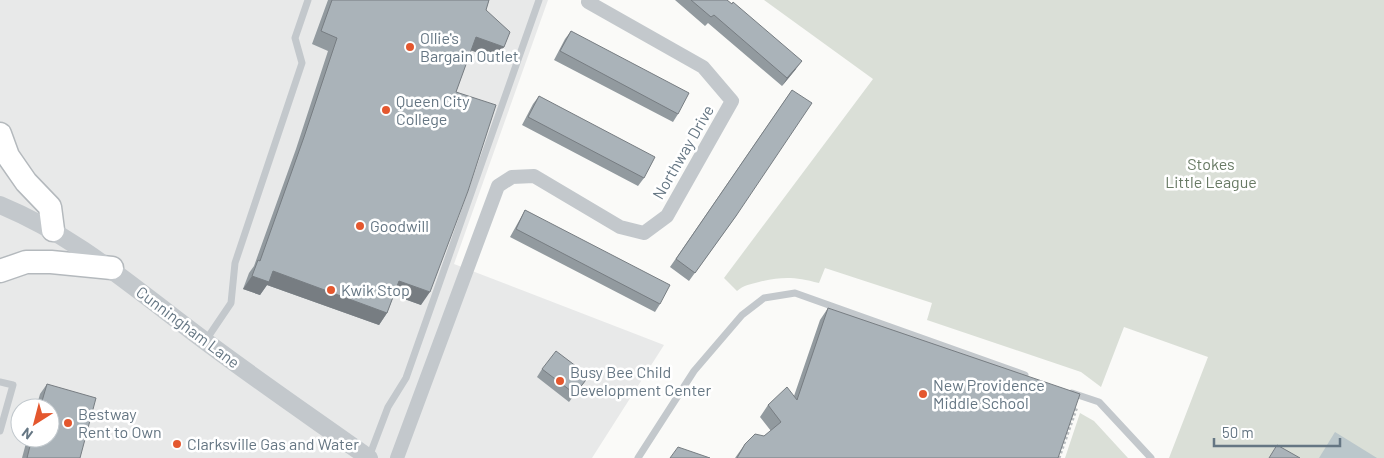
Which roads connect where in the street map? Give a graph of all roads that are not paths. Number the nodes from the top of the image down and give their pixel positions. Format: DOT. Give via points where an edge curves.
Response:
graph roads {
  1 [pos="308,0"];
  2 [pos="539,0"];
  3 [pos="588,2"];
  4 [pos="0,134"];
  5 [pos="0,205"];
  6 [pos="53,230"];
  7 [pos="112,268"];
  8 [pos="0,271"];
  9 [pos="205,341"];
  10 [pos="1035,379"];
  11 [pos="0,382"];
  12 [pos="1062,389"];
  13 [pos="0,431"];
  14 [pos="369,458"];
  15 [pos="397,458"];
  16 [pos="638,458"];
  17 [pos="1151,458"];
  1 -- 9 [label="lane" via="295,38 302,64 234,263 231,303"];
  2 -- 14 [label="lane" via="406,378 388,407"];
  3 -- 15 [label="street, Northway Drive" via="703,67 732,101 667,216 644,233 620,226 534,176 512,177 498,186"];
  4 -- 6 [label="highway" via="8,156 26,182 50,207"];
  5 -- 6 [label="street, Cunningham Lane"];
  6 -- 7 [label="street, Cunningham Lane"];
  7 -- 8 [label="highway" via="26,262"];
  7 -- 9 [label="street, Cunningham Lane"];
  9 -- 14 [label="street, Cunningham Lane"];
  10 -- 16 [label="lane" via="795,293 764,298 742,314 694,371"];
  11 -- 13 [label="lane" via="13,386"];
  12 -- 17 [label="lane" via="1099,402"];
}
